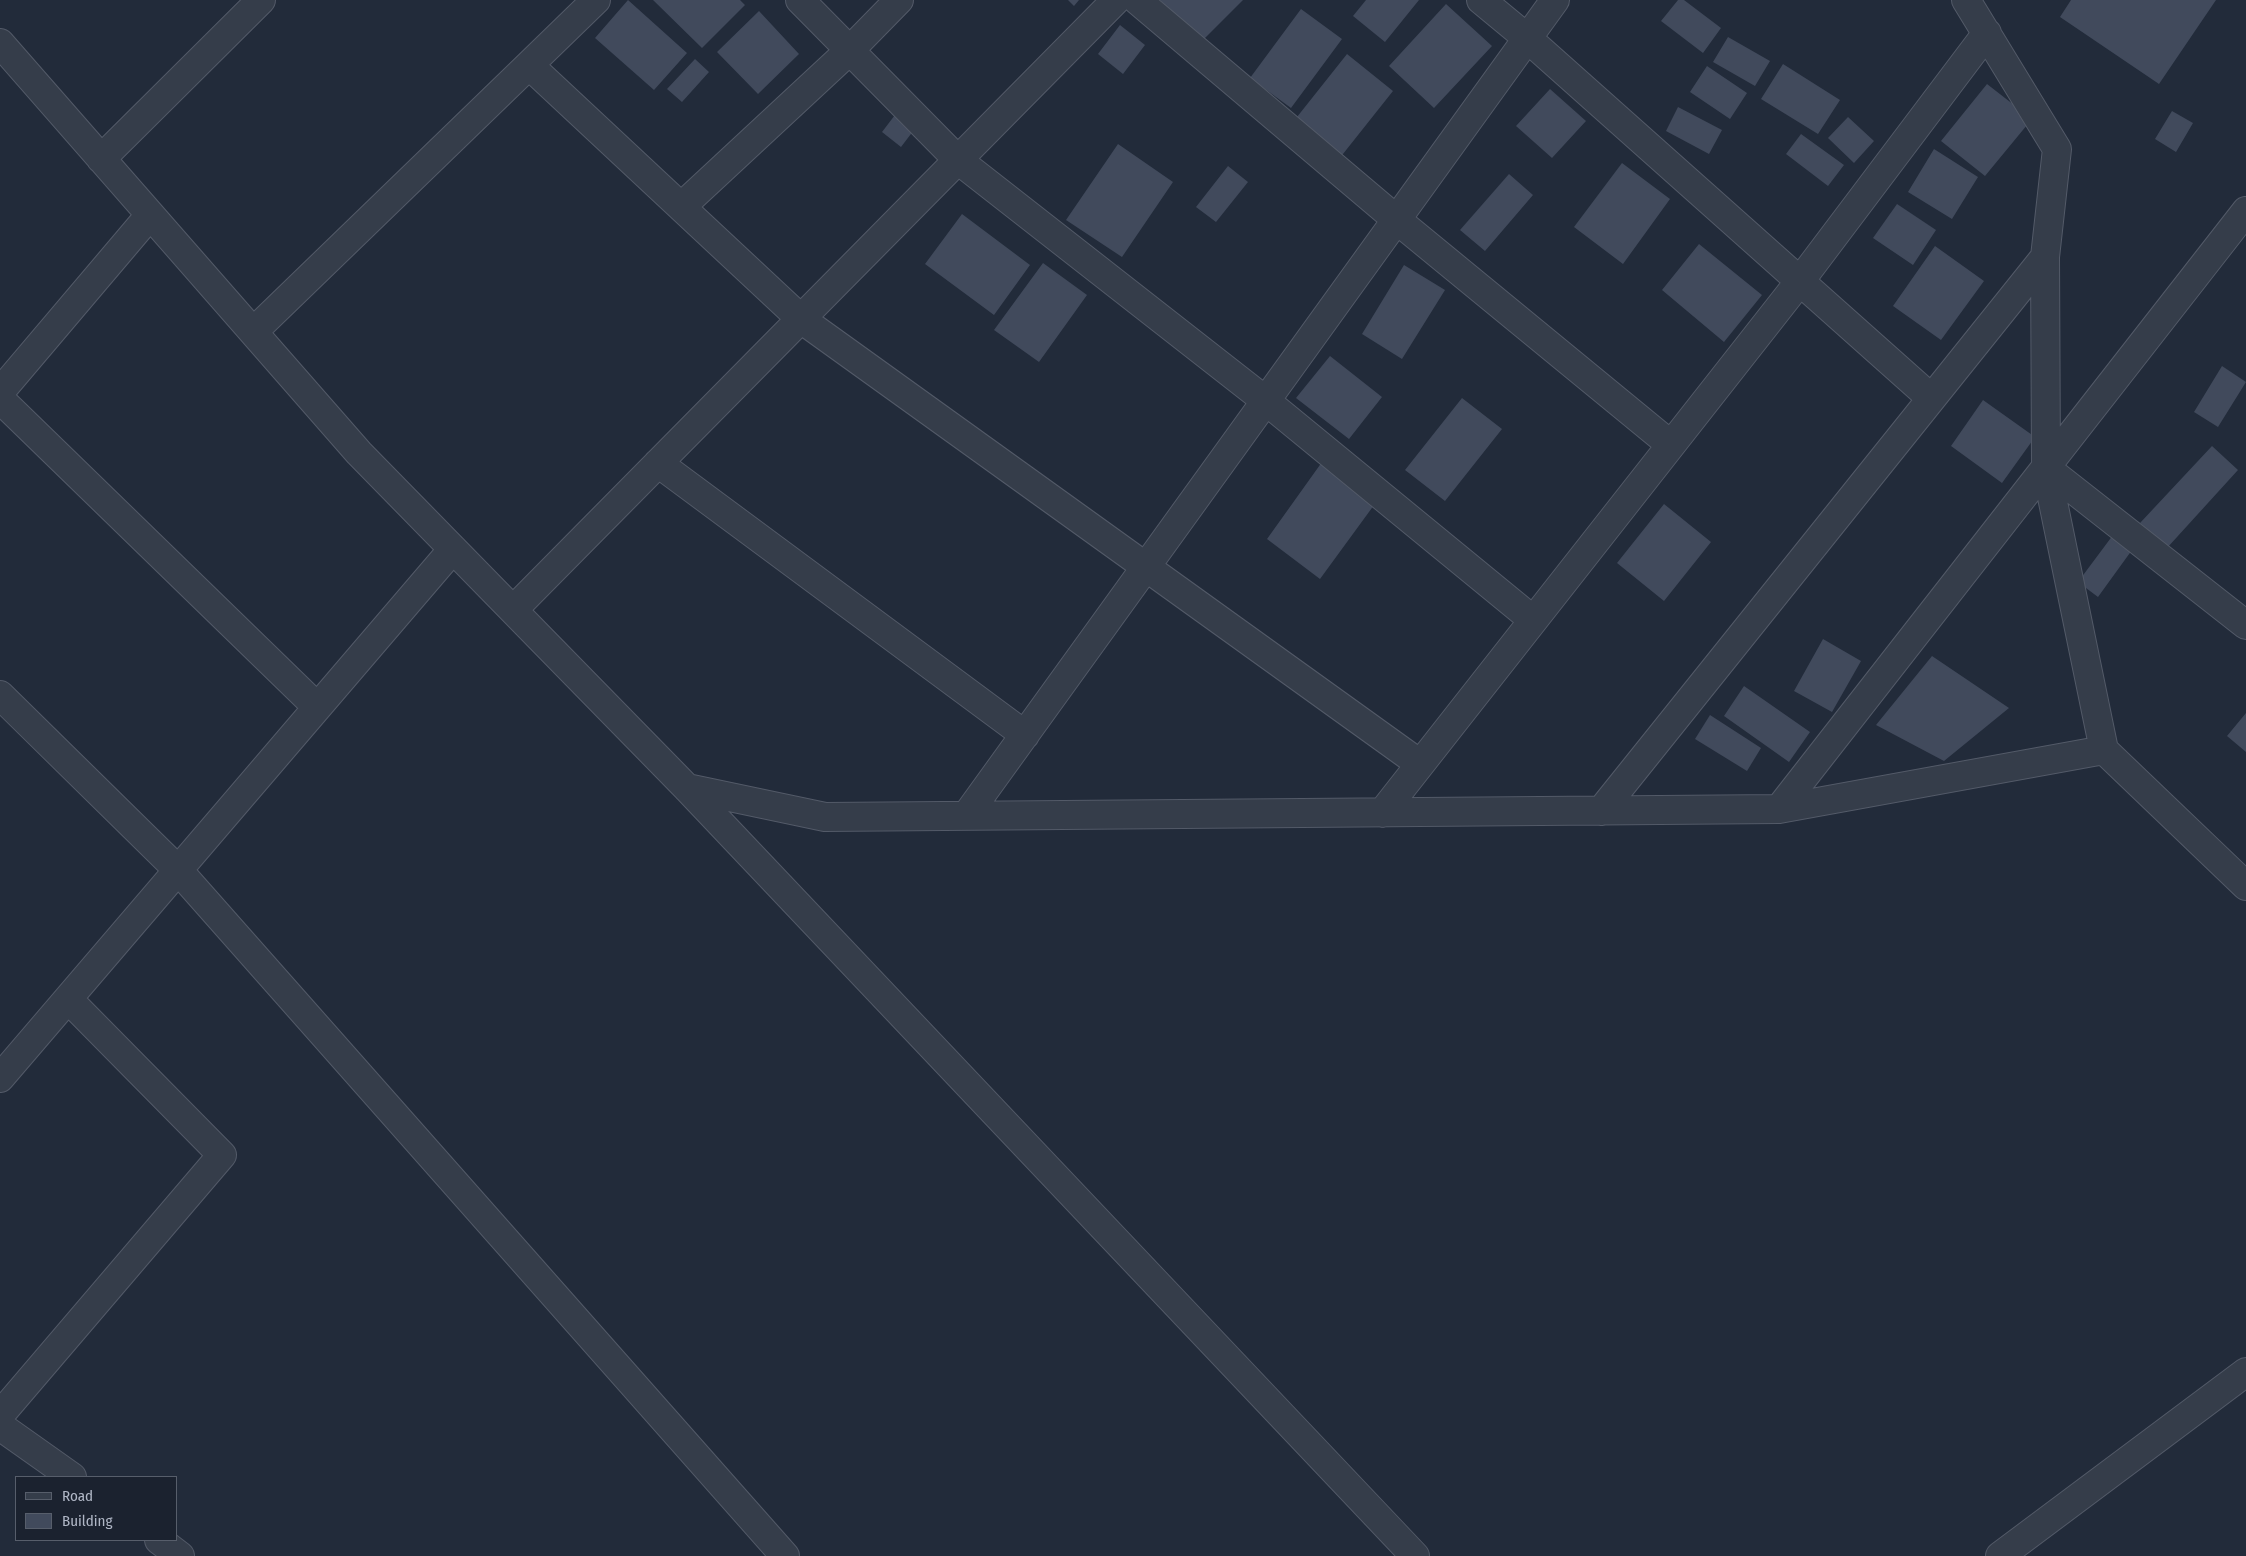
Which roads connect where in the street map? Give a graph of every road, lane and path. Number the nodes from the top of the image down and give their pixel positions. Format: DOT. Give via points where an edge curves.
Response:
graph roads {
  1 [pos="261,0"];
  2 [pos="596,0"];
  3 [pos="800,0"];
  4 [pos="898,0"];
  5 [pos="1116,0"];
  6 [pos="1137,0"];
  7 [pos="1481,0"];
  8 [pos="1555,0"];
  9 [pos="1966,0"];
  10 [pos="1986,33"];
  11 [pos="1527,38"];
  12 [pos="0,43"];
  13 [pos="850,50"];
  14 [pos="529,65"];
  15 [pos="101,159"];
  16 [pos="958,160"];
  17 [pos="681,207"];
  18 [pos="2246,211"];
  19 [pos="150,214"];
  20 [pos="1397,220"];
  21 [pos="2045,257"];
  22 [pos="1800,281"];
  23 [pos="801,319"];
  24 [pos="253,332"];
  25 [pos="0,392"];
  26 [pos="1931,398"];
  27 [pos="0,399"];
  28 [pos="1266,400"];
  29 [pos="1671,445"];
  30 [pos="658,463"];
  31 [pos="2046,468"];
  32 [pos="453,549"];
  33 [pos="1146,566"];
  34 [pos="513,610"];
  35 [pos="1533,620"];
  36 [pos="2246,625"];
  37 [pos="0,695"];
  38 [pos="317,707"];
  39 [pos="1025,735"];
  40 [pos="2104,750"];
  41 [pos="1420,764"];
  42 [pos="687,788"];
  43 [pos="1778,810"];
  44 [pos="1601,811"];
  45 [pos="1382,813"];
  46 [pos="966,816"];
  47 [pos="178,870"];
  48 [pos="2246,886"];
  49 [pos="68,998"];
  50 [pos="0,1078"];
  51 [pos="2246,1372"];
  52 [pos="0,1415"];
  53 [pos="0,1426"];
  54 [pos="71,1476"];
  55 [pos="160,1541"];
  56 [pos="180,1556"];
  57 [pos="785,1556"];
  58 [pos="1415,1556"];
  59 [pos="2000,1556"];
  1 -- 15 [label="street"];
  2 -- 14 [label="street"];
  3 -- 13 [label="street"];
  4 -- 13 [label="street"];
  5 -- 16 [label="street"];
  6 -- 20 [label="street"];
  7 -- 11 [label="street"];
  8 -- 11 [label="street"];
  9 -- 10 [label="street"];
  10 -- 21 [label="street" via="2057,150"];
  10 -- 22 [label="street"];
  11 -- 20 [label="street"];
  11 -- 22 [label="street"];
  12 -- 15 [label="street"];
  13 -- 16 [label="street"];
  13 -- 17 [label="street"];
  14 -- 17 [label="street"];
  14 -- 24 [label="street"];
  15 -- 19 [label="street"];
  16 -- 23 [label="street"];
  16 -- 28 [label="street"];
  17 -- 23 [label="street"];
  18 -- 31 [label="street"];
  19 -- 24 [label="street"];
  19 -- 25 [label="street"];
  20 -- 28 [label="street"];
  20 -- 29 [label="street"];
  21 -- 26 [label="street"];
  21 -- 31 [label="street"];
  22 -- 26 [label="street"];
  22 -- 29 [label="street"];
  23 -- 30 [label="street"];
  23 -- 33 [label="street"];
  24 -- 32 [label="street" via="359,454"];
  26 -- 44 [label="street"];
  27 -- 38 [label="street"];
  28 -- 33 [label="street"];
  28 -- 35 [label="street"];
  29 -- 35 [label="street"];
  30 -- 34 [label="street"];
  30 -- 39 [label="street"];
  31 -- 36 [label="street"];
  31 -- 40 [label="street"];
  31 -- 43 [label="street"];
  32 -- 34 [label="street"];
  32 -- 38 [label="street"];
  33 -- 39 [label="street"];
  33 -- 41 [label="street"];
  34 -- 42 [label="street"];
  35 -- 41 [label="street"];
  37 -- 47 [label="street"];
  38 -- 47 [label="street"];
  39 -- 46 [label="street"];
  40 -- 43 [label="street"];
  40 -- 48 [label="street"];
  41 -- 45 [label="street"];
  42 -- 46 [label="street" via="825,817"];
  42 -- 58 [label="street"];
  43 -- 44 [label="street"];
  44 -- 45 [label="street"];
  45 -- 46 [label="street"];
  47 -- 49 [label="street"];
  47 -- 57 [label="street"];
  49 -- 50 [label="street"];
  49 -- 52 [label="street" via="222,1155"];
  51 -- 59 [label="street"];
  53 -- 54 [label="street"];
  55 -- 56 [label="street"];
}
